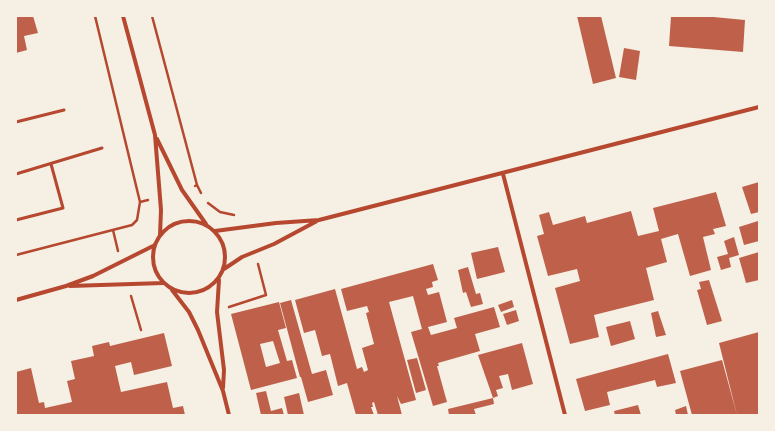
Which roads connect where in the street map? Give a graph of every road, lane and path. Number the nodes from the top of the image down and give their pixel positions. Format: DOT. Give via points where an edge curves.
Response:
graph roads {
  1 [pos="95,16"];
  2 [pos="123,16"];
  3 [pos="152,16"];
  4 [pos="759,107"];
  5 [pos="64,110"];
  6 [pos="16,122"];
  7 [pos="155,135"];
  8 [pos="102,148"];
  9 [pos="51,164"];
  10 [pos="16,174"];
  11 [pos="503,174"];
  12 [pos="198,186"];
  13 [pos="160,197"];
  14 [pos="140,202"];
  15 [pos="16,220"];
  16 [pos="319,220"];
  17 [pos="207,225"];
  18 [pos="215,231"];
  19 [pos="160,235"];
  20 [pos="155,245"];
  21 [pos="16,255"];
  22 [pos="224,270"];
  23 [pos="219,279"];
  24 [pos="163,283"];
  25 [pos="66,286"];
  26 [pos="172,290"];
  27 [pos="16,300"];
  28 [pos="223,391"];
  29 [pos="229,415"];
  30 [pos="565,415"];
  1 -- 14 [label="path"];
  2 -- 7 [label="street"];
  3 -- 12 [label="path"];
  4 -- 11 [label="street"];
  5 -- 6 [label="lane"];
  7 -- 13 [label="street"];
  7 -- 17 [label="street" via="182,190"];
  8 -- 9 [label="lane"];
  9 -- 10 [label="lane"];
  9 -- 15 [label="lane" via="63,208"];
  11 -- 16 [label="street"];
  11 -- 30 [label="street"];
  13 -- 14 [label="path"];
  13 -- 19 [label="street"];
  14 -- 21 [label="path" via="138,220 132,225"];
  16 -- 18 [label="street"];
  16 -- 22 [label="street" via="242,257"];
  17 -- 18 [label="street"];
  17 -- 19 [label="street" via="197,221 176,223"];
  18 -- 22 [label="street" via="225,249"];
  19 -- 20 [label="street"];
  20 -- 24 [label="street" via="153,265"];
  20 -- 25 [label="street" via="93,276"];
  22 -- 23 [label="street"];
  23 -- 26 [label="street" via="207,289 192,294"];
  23 -- 28 [label="street" via="217,312 224,370"];
  24 -- 25 [label="street"];
  24 -- 26 [label="street"];
  25 -- 27 [label="street"];
  26 -- 28 [label="street" via="189,312"];
  28 -- 29 [label="street"];
}
